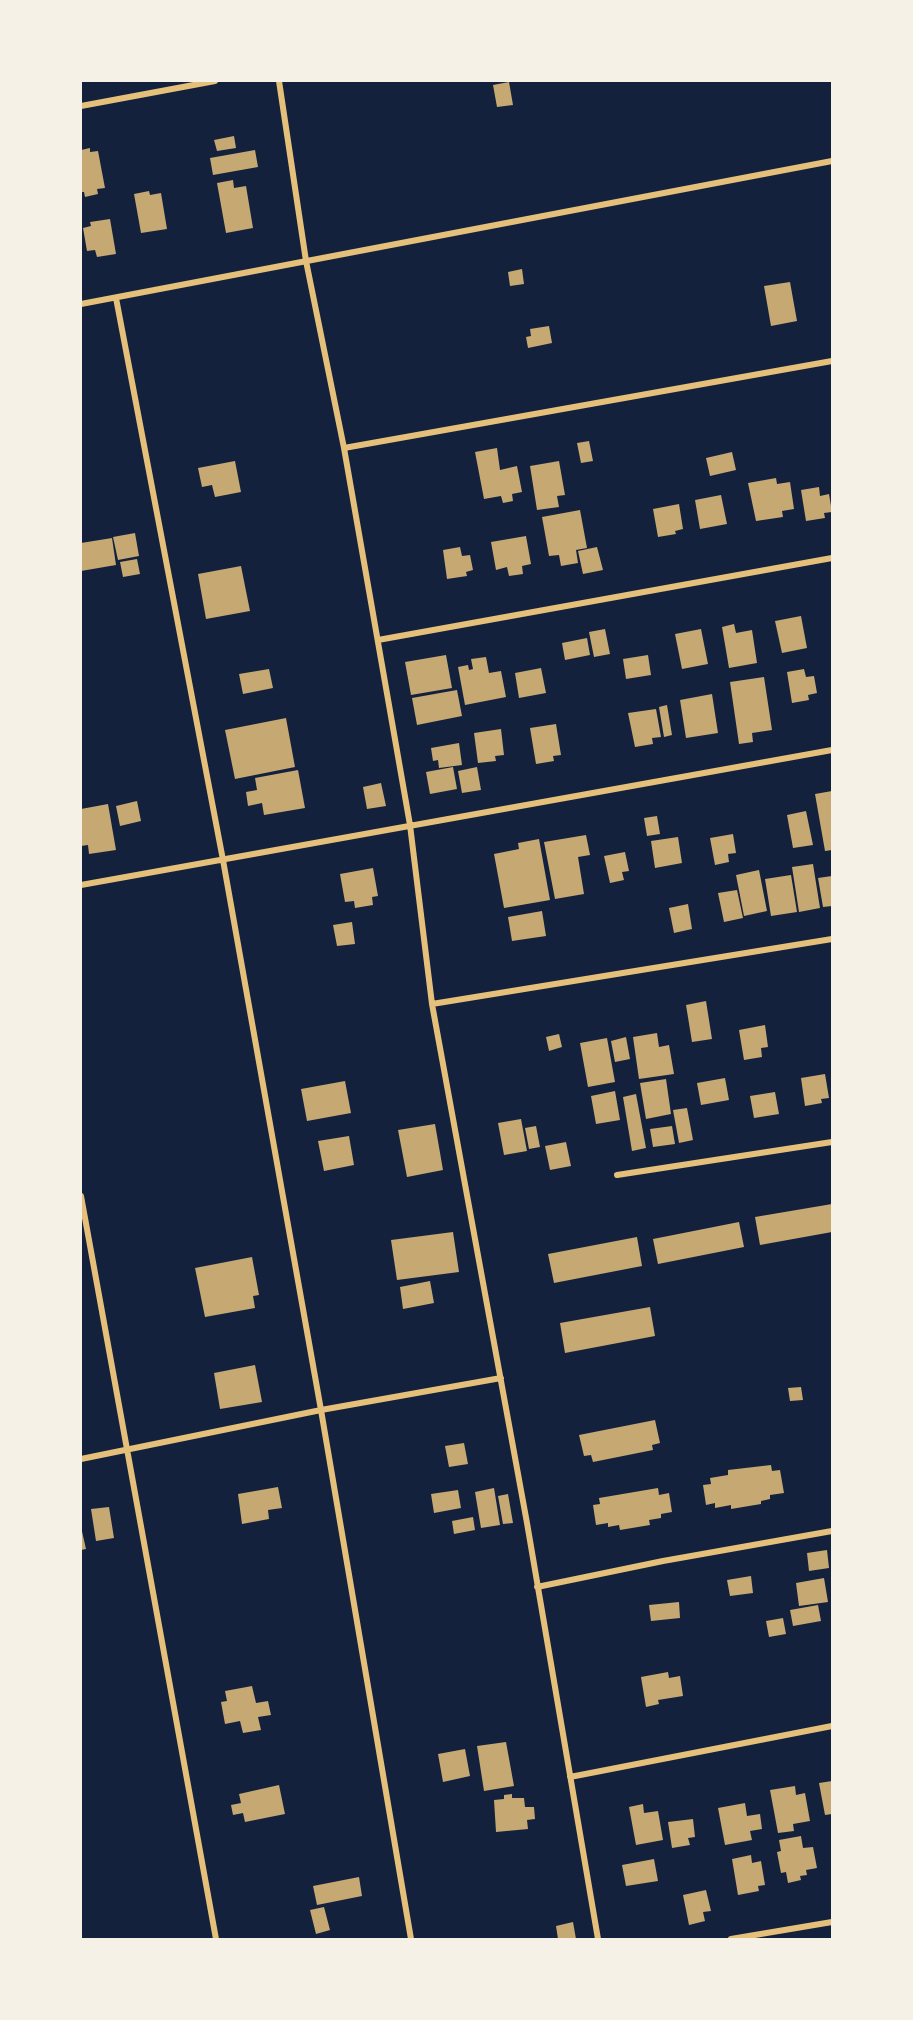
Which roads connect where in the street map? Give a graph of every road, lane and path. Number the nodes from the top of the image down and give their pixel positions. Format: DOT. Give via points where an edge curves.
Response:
graph roads {
  1 [pos="215,81"];
  2 [pos="279,81"];
  3 [pos="81,106"];
  4 [pos="832,161"];
  5 [pos="306,261"];
  6 [pos="116,298"];
  7 [pos="81,304"];
  8 [pos="832,361"];
  9 [pos="344,448"];
  10 [pos="832,558"];
  11 [pos="378,640"];
  12 [pos="832,750"];
  13 [pos="410,825"];
  14 [pos="223,860"];
  15 [pos="81,885"];
  16 [pos="832,939"];
  17 [pos="432,1004"];
  18 [pos="832,1142"];
  19 [pos="617,1175"];
  20 [pos="81,1196"];
  21 [pos="501,1378"];
  22 [pos="321,1410"];
  23 [pos="127,1450"];
  24 [pos="81,1459"];
  25 [pos="832,1531"];
  26 [pos="537,1587"];
  27 [pos="832,1726"];
  28 [pos="570,1777"];
  29 [pos="832,1922"];
  30 [pos="216,1939"];
  31 [pos="411,1939"];
  32 [pos="598,1939"];
  33 [pos="731,1939"];
  1 -- 3 [label="street"];
  2 -- 5 [label="street"];
  4 -- 5 [label="street"];
  5 -- 6 [label="street"];
  5 -- 9 [label="street"];
  6 -- 7 [label="street"];
  6 -- 14 [label="street"];
  8 -- 9 [label="street"];
  9 -- 11 [label="street"];
  10 -- 11 [label="street"];
  11 -- 13 [label="street"];
  12 -- 13 [label="street"];
  13 -- 14 [label="street"];
  13 -- 17 [label="street"];
  14 -- 15 [label="street"];
  14 -- 22 [label="street"];
  16 -- 17 [label="street"];
  17 -- 21 [label="street"];
  18 -- 19 [label="street"];
  20 -- 23 [label="street"];
  21 -- 22 [label="street"];
  21 -- 26 [label="street"];
  22 -- 23 [label="street"];
  22 -- 31 [label="street"];
  23 -- 24 [label="street"];
  23 -- 30 [label="street"];
  25 -- 26 [label="street"];
  26 -- 28 [label="street"];
  27 -- 28 [label="street"];
  28 -- 32 [label="street"];
  29 -- 33 [label="street"];
}
